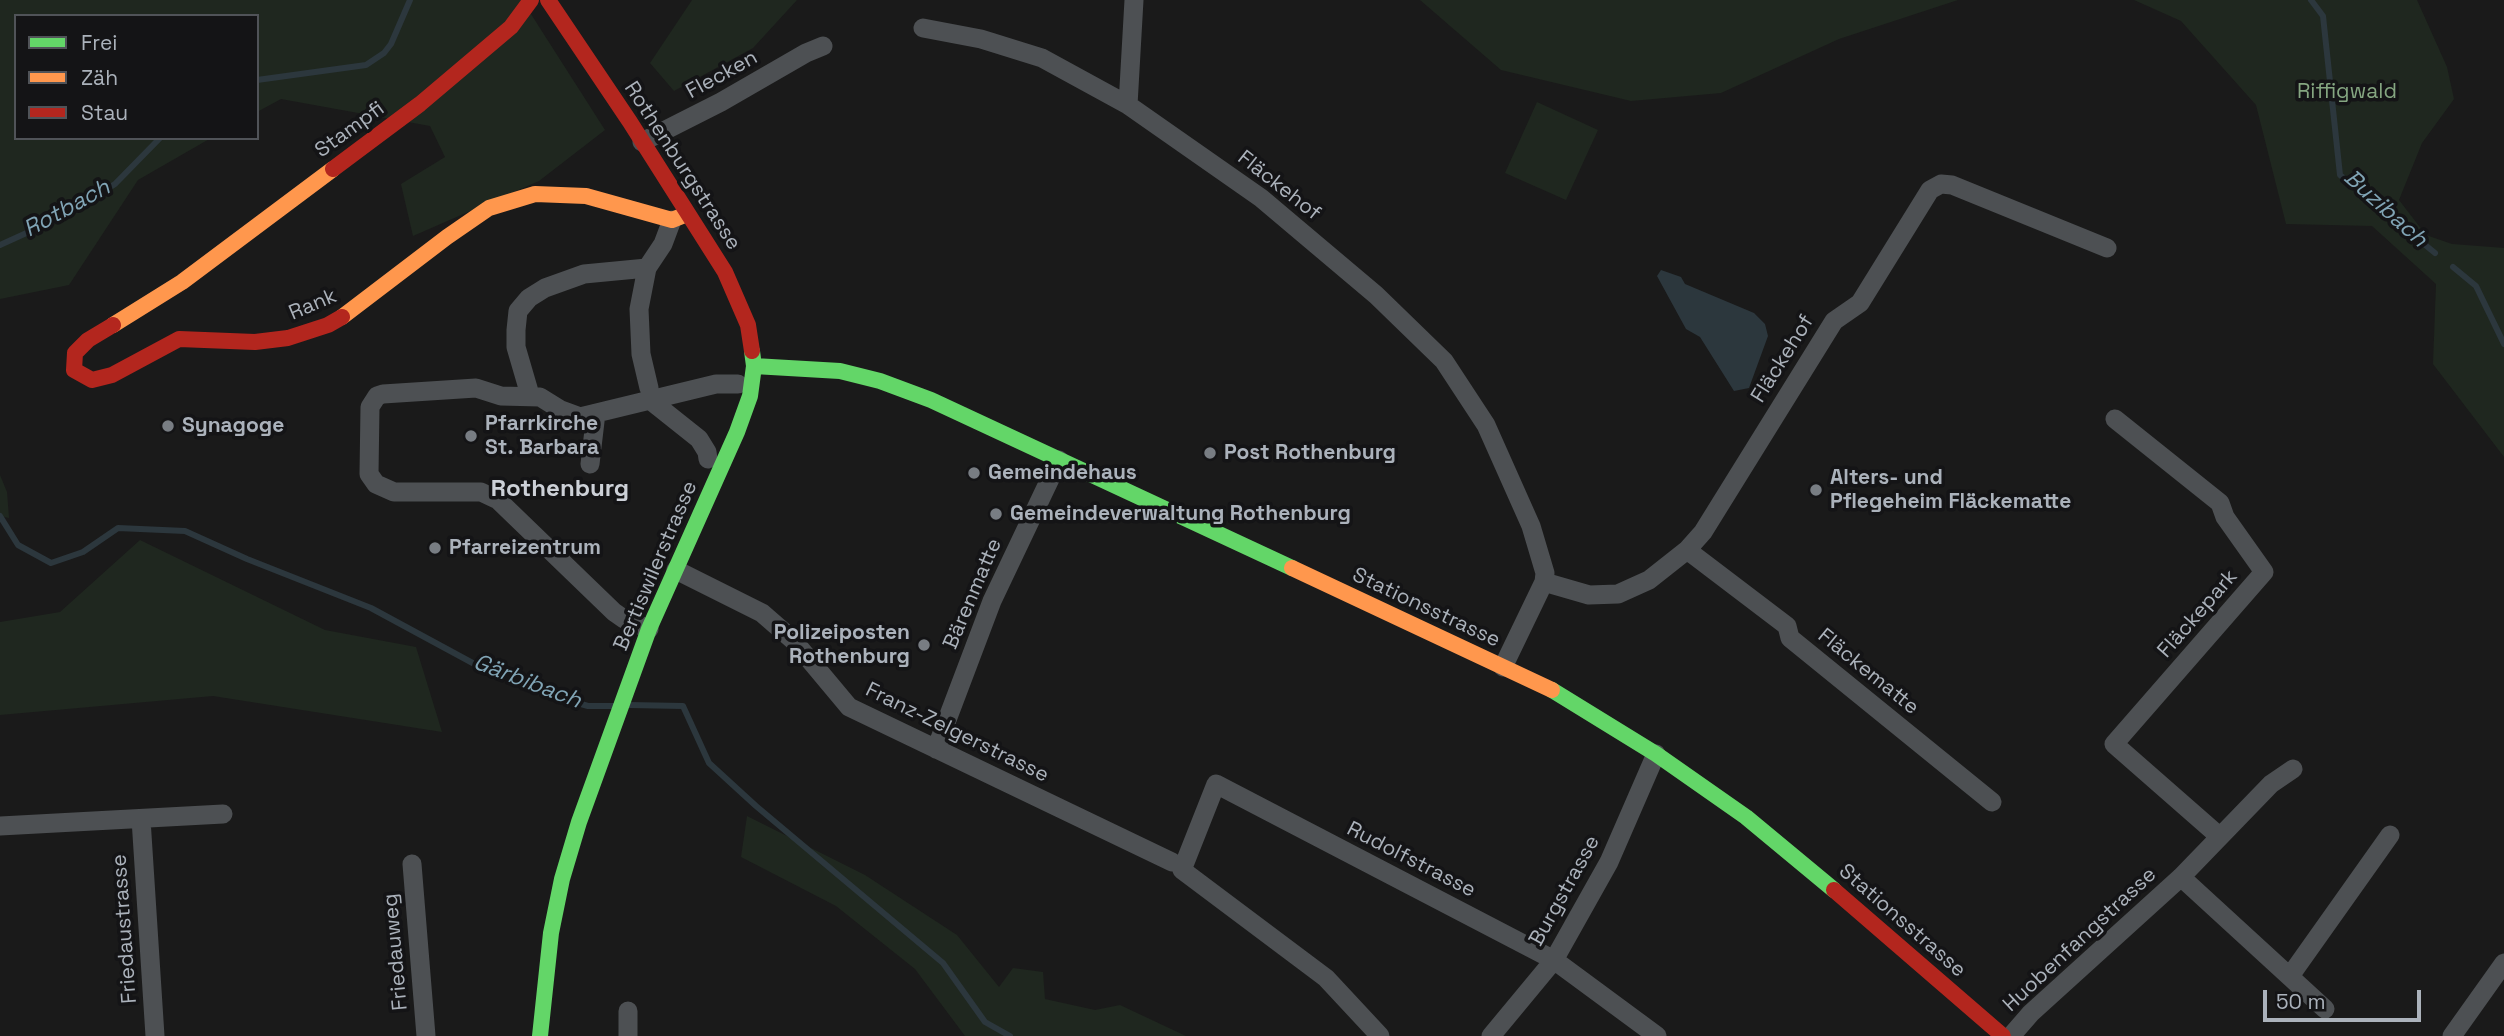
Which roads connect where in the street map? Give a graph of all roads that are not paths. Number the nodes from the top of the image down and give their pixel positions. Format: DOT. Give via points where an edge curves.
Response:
graph roads {
  1 [pos="531,0"];
  2 [pos="548,0"];
  3 [pos="1134,0"];
  4 [pos="923,28"];
  5 [pos="823,46"];
  6 [pos="1128,105"];
  7 [pos="642,142"];
  8 [pos="680,217"];
  9 [pos="2107,248"];
  10 [pos="647,268"];
  11 [pos="182,282"];
  12 [pos="754,366"];
  13 [pos="730,385"];
  14 [pos="650,394"];
  15 [pos="535,396"];
  16 [pos="596,413"];
  17 [pos="2115,419"];
  18 [pos="709,450"];
  19 [pos="1059,460"];
  20 [pos="590,464"];
  21 [pos="1687,550"];
  22 [pos="676,570"];
  23 [pos="1544,582"];
  24 [pos="649,629"];
  25 [pos="1503,667"];
  26 [pos="936,749"];
  27 [pos="1656,754"];
  28 [pos="2293,769"];
  29 [pos="1992,802"];
  30 [pos="223,814"];
  31 [pos="141,818"];
  32 [pos="0,826"];
  33 [pos="2390,835"];
  34 [pos="2219,836"];
  35 [pos="412,864"];
  36 [pos="1177,866"];
  37 [pos="2181,877"];
  38 [pos="1554,960"];
  39 [pos="2504,963"];
  40 [pos="2290,976"];
  41 [pos="2325,1009"];
  42 [pos="628,1011"];
  43 [pos="155,1036"];
  44 [pos="426,1036"];
  45 [pos="540,1036"];
  46 [pos="628,1036"];
  47 [pos="1380,1036"];
  48 [pos="1491,1036"];
  49 [pos="1657,1036"];
  50 [pos="2003,1036"];
  51 [pos="2011,1036"];
  52 [pos="2452,1036"];
  1 -- 11 [label="street, Stampfi" via="511,27 420,104"];
  2 -- 7 [label="street, Rothenburgstrasse"];
  3 -- 6 [label="street"];
  4 -- 6 [label="street, Fläckehof" via="981,39 1042,58"];
  5 -- 7 [label="street, Flecken"];
  6 -- 23 [label="street, Fläckehof" via="1261,198 1376,295 1444,361 1492,438 1531,526"];
  7 -- 8 [label="street, Rothenburgstrasse"];
  8 -- 10 [label="street"];
  8 -- 11 [label="street, Rank" via="586,196 535,194 489,208 328,325 288,338 255,342 180,339 112,375 92,380 74,370 75,353 88,340"];
  8 -- 12 [label="street, Rothenburgstrasse" via="721,265 740,302"];
  9 -- 21 [label="street, Fläckehof" via="1952,185 1930,190 1860,303 1833,321"];
  10 -- 14 [label="street" via="639,309 641,354"];
  10 -- 15 [label="street" via="584,274 529,298 518,311 516,347"];
  12 -- 19 [label="street, Stationsstrasse" via="840,371 880,381"];
  12 -- 22 [label="street, Bertiswilerstrasse" via="750,396 737,432"];
  13 -- 14 [label="street"];
  14 -- 16 [label="street"];
  14 -- 18 [label="street"];
  15 -- 16 [label="street" via="580,417"];
  15 -- 24 [label="street" via="501,396 477,388 377,396 370,407 369,474 376,484 394,492 481,492 498,500 614,612"];
  16 -- 20 [label="street"];
  17 -- 34 [label="street, Fläckepark" via="2220,503 2264,572 2114,744"];
  19 -- 25 [label="street, Stationsstrasse"];
  19 -- 26 [label="street, Bärenmatte" via="992,601"];
  21 -- 23 [label="street, Fläckehof" via="1649,580 1618,594 1589,595"];
  21 -- 29 [label="street, Fläckematte" via="1787,626 1790,638"];
  22 -- 24 [label="street, Bertiswilerstrasse"];
  22 -- 26 [label="street, Franz-Zelgerstrasse" via="762,613 793,640 849,707"];
  23 -- 25 [label="street"];
  24 -- 45 [label="street, Bertiswilerstrasse" via="570,850 548,949"];
  25 -- 27 [label="street, Stationsstrasse" via="1559,693"];
  26 -- 36 [label="street, Franz-Zelgerstrasse"];
  27 -- 38 [label="street, Burgstrasse" via="1609,862"];
  27 -- 50 [label="street, Stationsstrasse" via="1746,817"];
  28 -- 34 [label="street, Huobenfangstrasse" via="2271,784"];
  30 -- 31 [label="street"];
  31 -- 32 [label="street"];
  31 -- 43 [label="street, Friedaustrasse"];
  33 -- 40 [label="street"];
  34 -- 37 [label="street, Huobenfangstrasse"];
  35 -- 44 [label="street, Friedauweg"];
  36 -- 38 [label="street, Rudolfstrasse" via="1216,784"];
  36 -- 47 [label="street, Franz-Zelgerstrasse" via="1326,978"];
  37 -- 40 [label="street, Huobenfangstrasse"];
  37 -- 51 [label="street, Huobenfangstrasse"];
  38 -- 48 [label="street, Burgstrasse"];
  38 -- 49 [label="street, Rudolfstrasse"];
  39 -- 52 [label="street"];
  40 -- 41 [label="street, Huobenfangstrasse"];
  42 -- 46 [label="street"];
}
